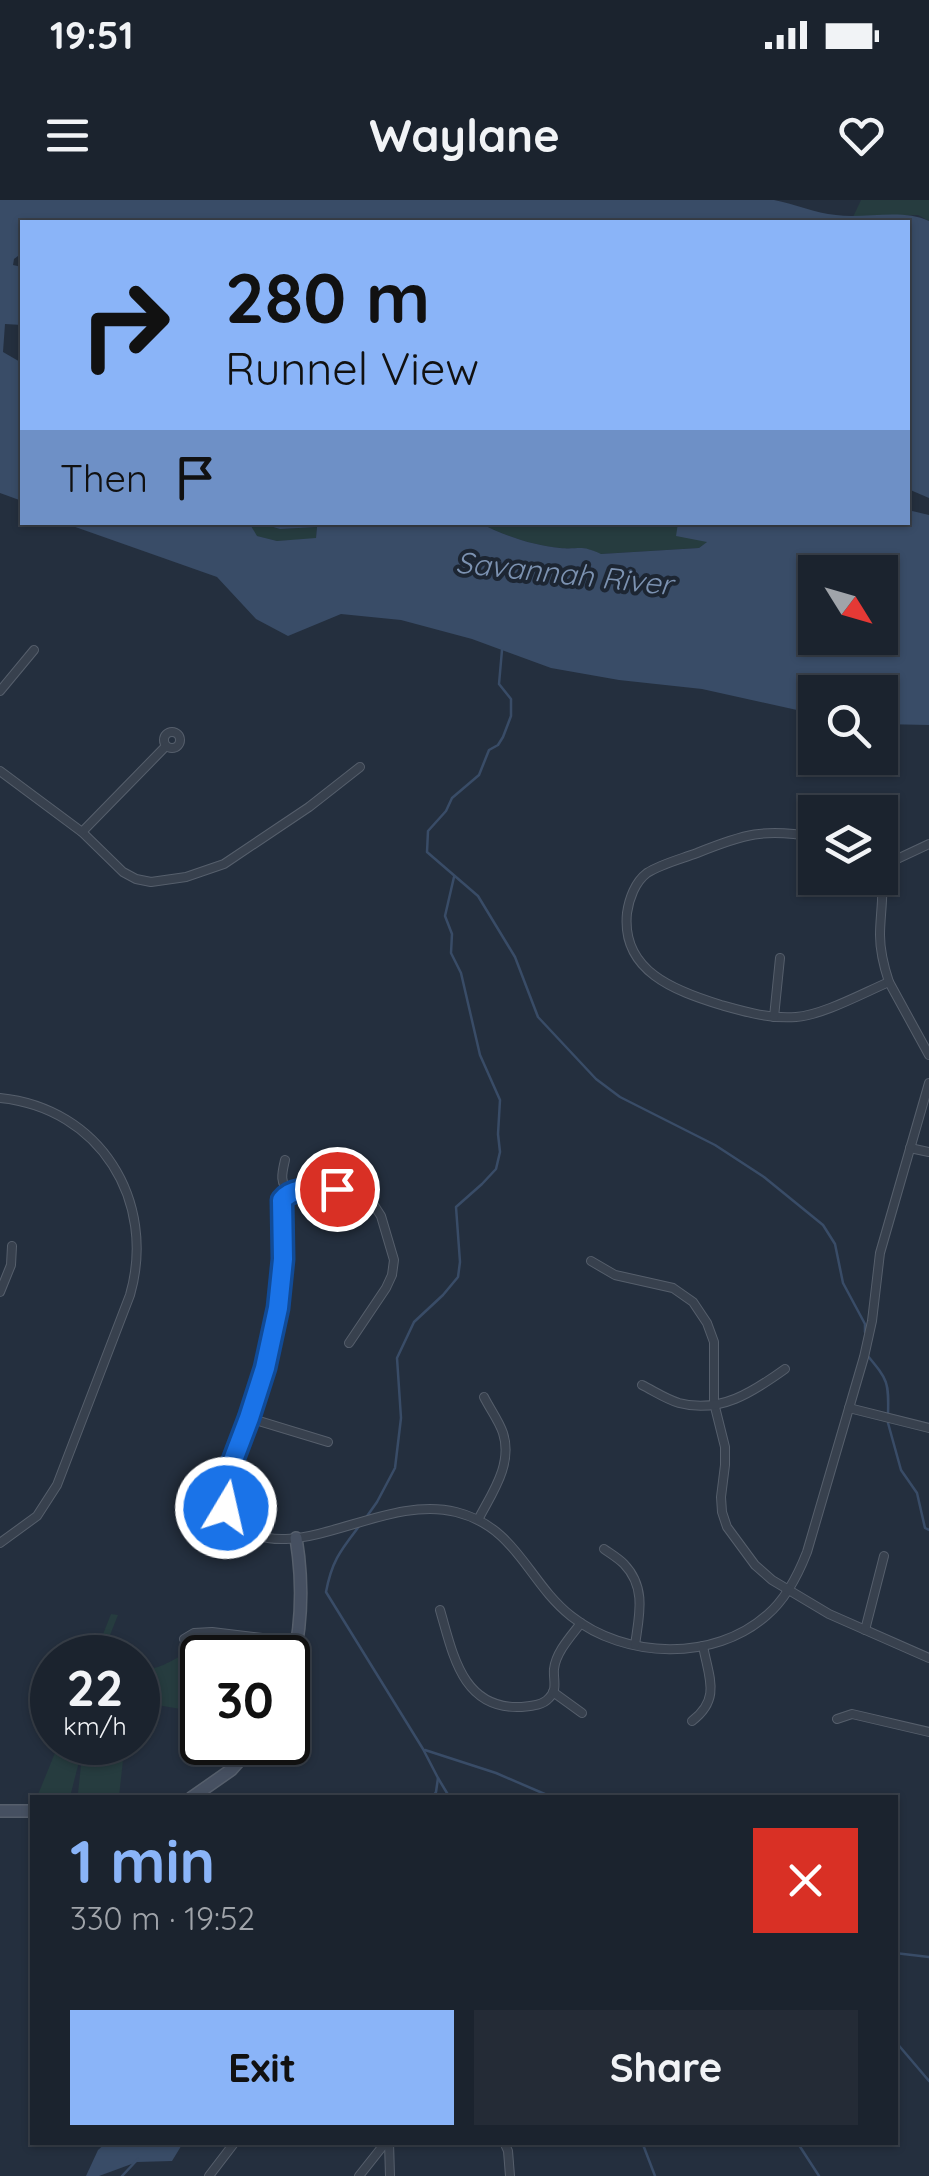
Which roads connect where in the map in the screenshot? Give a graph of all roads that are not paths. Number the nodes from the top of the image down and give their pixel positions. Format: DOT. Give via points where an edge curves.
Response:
graph roads {
  1 [pos="34,650"];
  2 [pos="0,691"];
  3 [pos="166,746"];
  4 [pos="360,767"];
  5 [pos="0,772"];
  6 [pos="82,832"];
  7 [pos="798,835"];
  8 [pos="929,844"];
  9 [pos="898,860"];
  10 [pos="883,895"];
  11 [pos="780,958"];
  12 [pos="889,982"];
  13 [pos="774,1017"];
  14 [pos="929,1055"];
  15 [pos="929,1084"];
  16 [pos="0,1098"];
  17 [pos="910,1148"];
  18 [pos="929,1152"];
  19 [pos="285,1160"];
  20 [pos="290,1192"];
  21 [pos="12,1246"];
  22 [pos="591,1261"];
  23 [pos="0,1292"];
  24 [pos="349,1343"];
  25 [pos="785,1369"];
  26 [pos="642,1385"];
  27 [pos="484,1397"];
  28 [pos="714,1403"];
  29 [pos="849,1408"];
  30 [pos="249,1418"];
  31 [pos="929,1428"];
  32 [pos="328,1442"];
  33 [pos="228,1514"];
  34 [pos="479,1518"];
  35 [pos="211,1524"];
  36 [pos="296,1538"];
  37 [pos="0,1543"];
  38 [pos="604,1548"];
  39 [pos="884,1556"];
  40 [pos="788,1590"];
  41 [pos="440,1610"];
  42 [pos="581,1623"];
  43 [pos="865,1630"];
  44 [pos="191,1635"];
  45 [pos="238,1635"];
  46 [pos="298,1635"];
  47 [pos="635,1645"];
  48 [pos="703,1646"];
  49 [pos="929,1658"];
  50 [pos="554,1692"];
  51 [pos="582,1713"];
  52 [pos="837,1719"];
  53 [pos="692,1721"];
  54 [pos="929,1732"];
  55 [pos="235,1765"];
  56 [pos="195,1795"];
  57 [pos="0,1811"];
  58 [pos="30,1811"];
  59 [pos="232,2145"];
  60 [pos="385,2145"];
  61 [pos="387,2145"];
  62 [pos="505,2145"];
  63 [pos="208,2176"];
  64 [pos="359,2176"];
  65 [pos="390,2176"];
  66 [pos="510,2176"];
  1 -- 2 [label="street"];
  3 -- 6 [label="street"];
  4 -- 6 [label="street" via="224,864 186,877 136,879"];
  5 -- 6 [label="street"];
  7 -- 13 [label="street" via="746,834 647,874 628,910 630,946 652,973 692,996"];
  8 -- 9 [label="street"];
  10 -- 12 [label="street" via="881,947"];
  11 -- 13 [label="street"];
  12 -- 13 [label="street" via="812,1014"];
  12 -- 14 [label="street"];
  15 -- 17 [label="street"];
  16 -- 37 [label="street" via="48,1110 101,1147 123,1181 138,1248 130,1295 57,1485 37,1516"];
  17 -- 18 [label="street"];
  17 -- 29 [label="street" via="884,1235 872,1322"];
  19 -- 20 [label="street" via="282,1179"];
  20 -- 24 [label="street" via="351,1190 370,1199 381,1216 392,1275"];
  20 -- 30 [label="street" via="281,1204 278,1308"];
  21 -- 23 [label="street"];
  22 -- 28 [label="street" via="615,1275 673,1288 693,1302 714,1342"];
  25 -- 28 [label="street" via="742,1398"];
  26 -- 28 [label="street" via="675,1402"];
  27 -- 34 [label="street" via="502,1430 506,1455"];
  28 -- 40 [label="street" via="725,1447 724,1520 755,1565"];
  29 -- 31 [label="street"];
  29 -- 40 [label="street" via="807,1552"];
  30 -- 32 [label="street"];
  30 -- 33 [label="street" via="227,1476"];
  33 -- 35 [label="street"];
  33 -- 36 [label="street" via="250,1533"];
  34 -- 36 [label="street" via="424,1509"];
  34 -- 42 [label="street"];
  36 -- 46 [label="street"];
  38 -- 47 [label="street" via="639,1588"];
  39 -- 43 [label="street"];
  40 -- 43 [label="street"];
  40 -- 48 [label="street" via="752,1627"];
  41 -- 50 [label="street" via="457,1664 482,1697 523,1707 543,1703"];
  42 -- 47 [label="street"];
  42 -- 50 [label="street" via="557,1658"];
  43 -- 49 [label="street"];
  44 -- 45 [label="street"];
  47 -- 48 [label="street"];
  48 -- 53 [label="street" via="711,1697"];
  50 -- 51 [label="street"];
  52 -- 54 [label="street" via="852,1714"];
  55 -- 56 [label="street"];
  57 -- 58 [label="street"];
  59 -- 63 [label="street"];
  60 -- 64 [label="street"];
  61 -- 65 [label="street"];
  62 -- 66 [label="street"];
}
